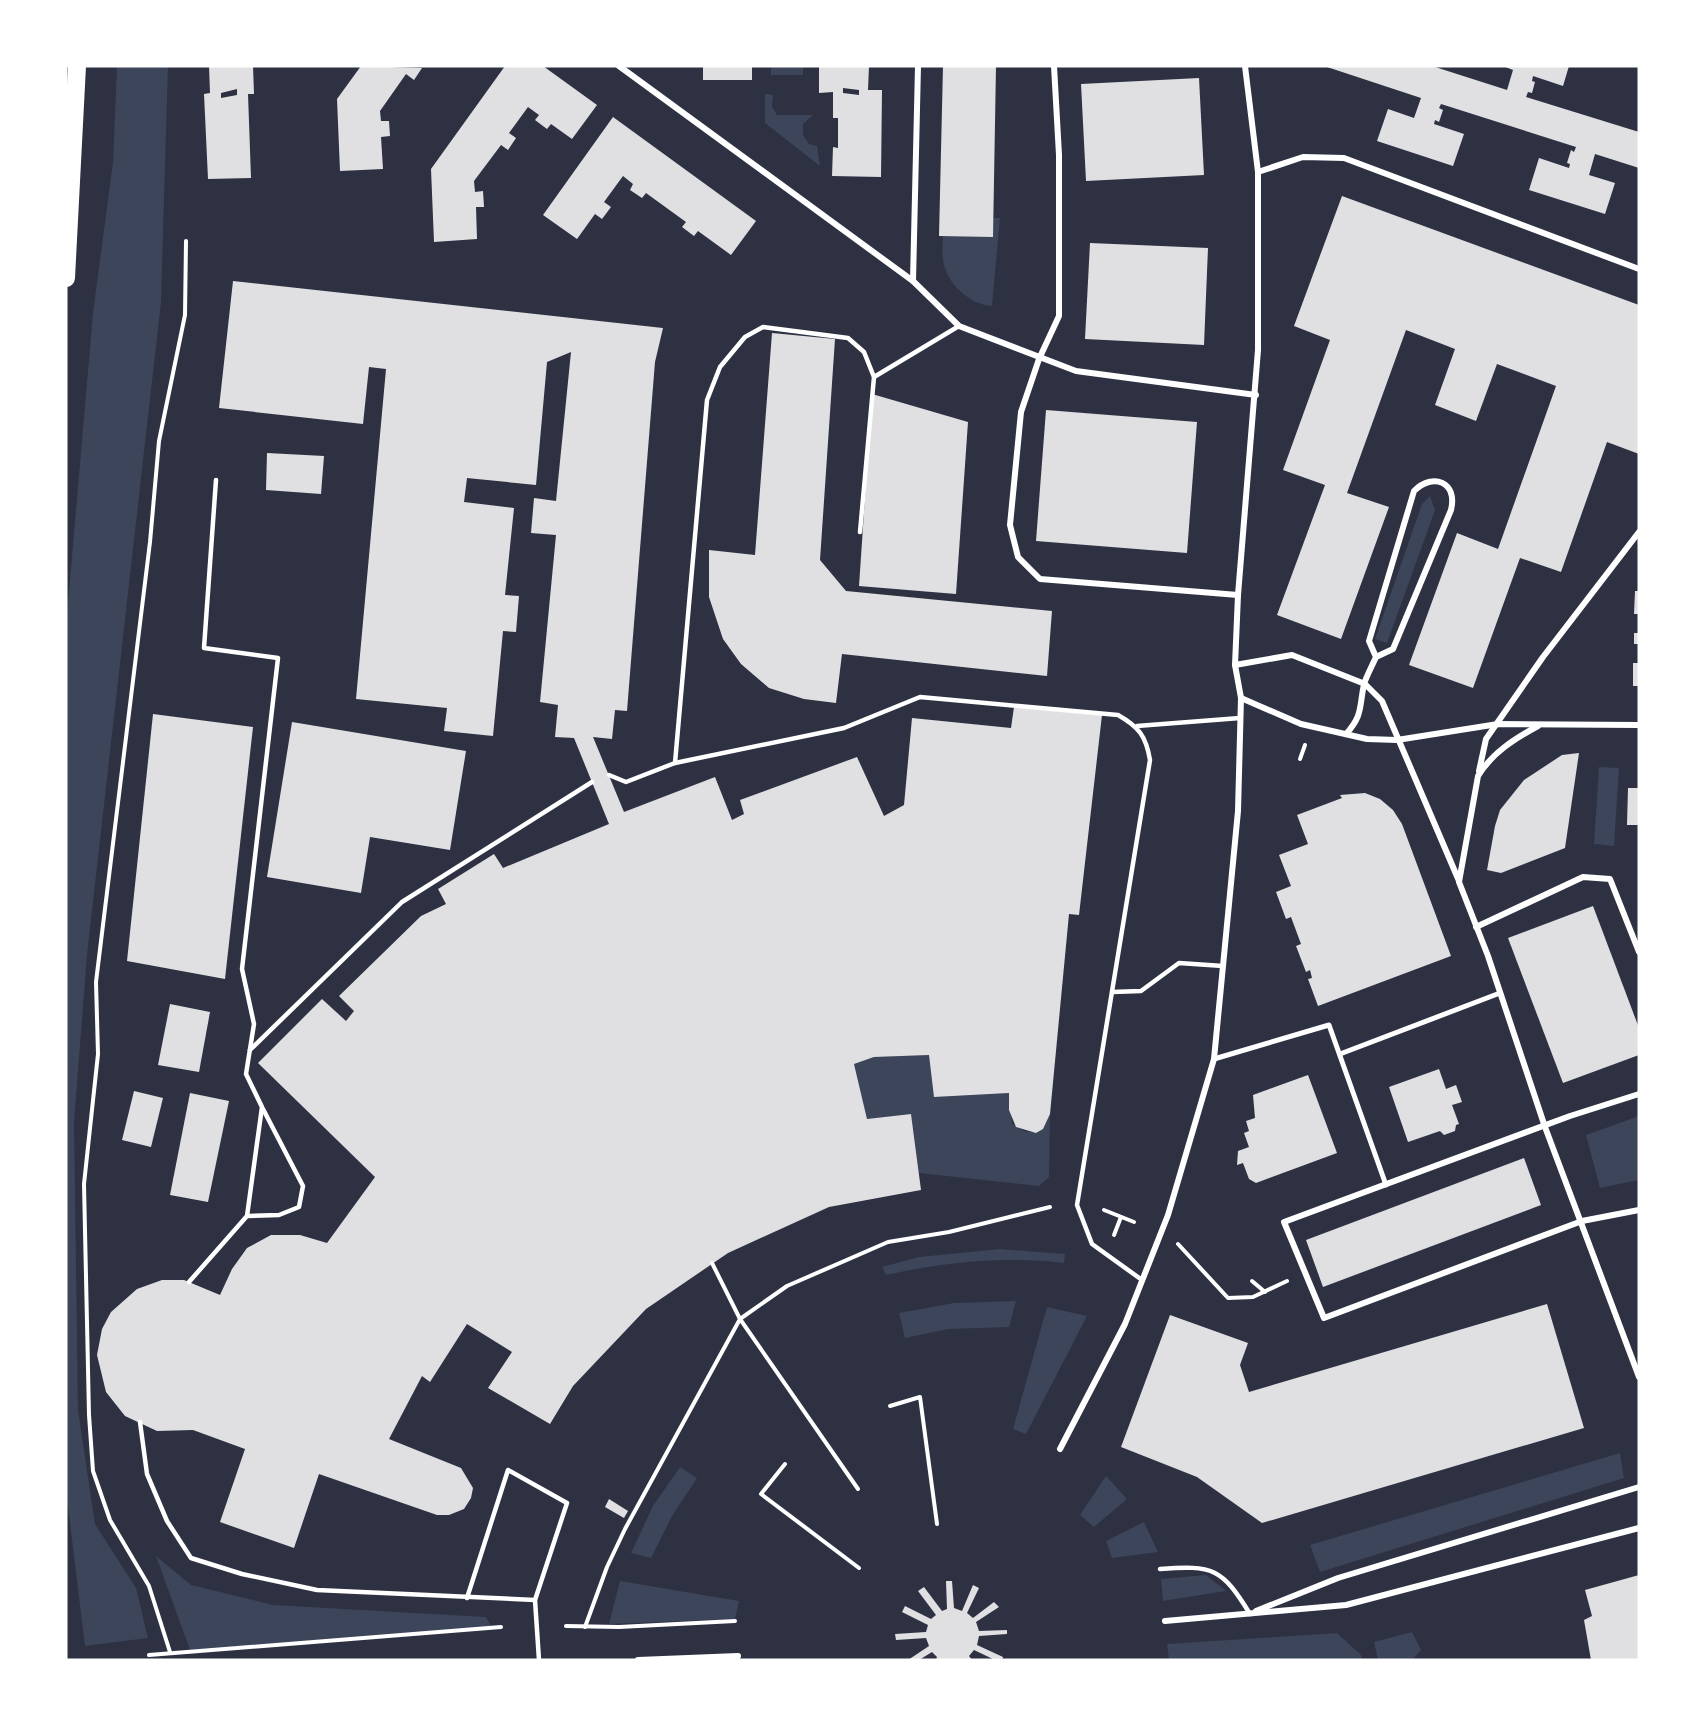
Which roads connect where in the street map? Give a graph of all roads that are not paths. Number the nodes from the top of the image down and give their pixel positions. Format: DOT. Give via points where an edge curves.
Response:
graph roads {
  1 [pos="77,66"];
  2 [pos="619,66"];
  3 [pos="918,66"];
  4 [pos="1054,66"];
  5 [pos="1245,66"];
  6 [pos="1258,172"];
  7 [pos="1639,269"];
  8 [pos="66,278"];
  9 [pos="913,281"];
  10 [pos="959,326"];
  11 [pos="1039,359"];
  12 [pos="874,377"];
  13 [pos="1256,395"];
  14 [pos="216,480"];
  15 [pos="860,531"];
  16 [pos="1639,532"];
  17 [pos="1238,595"];
  18 [pos="1376,657"];
  19 [pos="1235,665"];
  20 [pos="1365,684"];
  21 [pos="1241,698"];
  22 [pos="1240,718"];
  23 [pos="1498,724"];
  24 [pos="1639,724"];
  25 [pos="1137,726"];
  26 [pos="1538,726"];
  27 [pos="1346,734"];
  28 [pos="1397,740"];
  29 [pos="675,763"];
  30 [pos="609,775"];
  31 [pos="1478,777"];
  32 [pos="592,782"];
  33 [pos="1459,882"];
  34 [pos="1476,927"];
  35 [pos="1639,952"];
  36 [pos="1223,966"];
  37 [pos="1112,992"];
  38 [pos="1500,993"];
  39 [pos="250,1050"];
  40 [pos="1340,1054"];
  41 [pos="1214,1059"];
  42 [pos="1639,1094"];
  43 [pos="262,1107"];
  44 [pos="1545,1127"];
  45 [pos="1386,1185"];
  46 [pos="1639,1210"];
  47 [pos="247,1216"];
  48 [pos="1582,1221"];
  49 [pos="1142,1280"];
  50 [pos="189,1282"];
  51 [pos="1639,1377"];
  52 [pos="140,1422"];
  53 [pos="1060,1449"];
  54 [pos="1639,1487"];
  55 [pos="1639,1528"];
  56 [pos="1160,1569"];
  57 [pos="467,1599"];
  58 [pos="535,1600"];
  59 [pos="1250,1614"];
  60 [pos="1165,1621"];
  61 [pos="738,1656"];
  62 [pos="539,1660"];
  63 [pos="638,1660"];
  1 -- 8 [label="highway"];
  2 -- 9 [label="street"];
  3 -- 9 [label="street"];
  4 -- 11 [label="street" via="1059,155 1059,316"];
  5 -- 6 [label="street"];
  6 -- 7 [label="street" via="1303,157 1344,158"];
  6 -- 13 [label="street"];
  9 -- 10 [label="street"];
  10 -- 11 [label="street"];
  10 -- 12 [label="lane"];
  11 -- 13 [label="street" via="1076,371"];
  11 -- 17 [label="street" via="1021,412 1014,466 1010,525 1018,557 1040,579"];
  12 -- 15 [label="lane"];
  12 -- 29 [label="lane" via="864,352 848,338 763,327 745,338 720,368 707,400"];
  13 -- 17 [label="street"];
  14 -- 39 [label="lane" via="204,648 278,658 242,969 254,1024"];
  16 -- 23 [label="street" via="1543,657"];
  17 -- 19 [label="street"];
  18 -- 18 [label="street" via="1393,649 1451,510 1454,500 1443,483 1432,480 1414,491 1369,641"];
  18 -- 20 [label="street"];
  19 -- 20 [label="street" via="1292,655"];
  19 -- 21 [label="street"];
  20 -- 27 [label="street" via="1358,721"];
  20 -- 28 [label="street" via="1382,701"];
  21 -- 22 [label="street"];
  21 -- 27 [label="street" via="1301,724"];
  22 -- 25 [label="lane"];
  22 -- 36 [label="street" via="1239,811"];
  23 -- 26 [label="street"];
  23 -- 28 [label="street"];
  23 -- 31 [label="street" via="1486,739"];
  24 -- 26 [label="street"];
  25 -- 29 [label="lane" via="1118,715 920,696 844,728"];
  25 -- 37 [label="lane" via="1147,741 1150,760"];
  26 -- 31 [label="street" via="1487,762"];
  27 -- 28 [label="street"];
  28 -- 33 [label="street"];
  29 -- 30 [label="lane" via="626,783"];
  31 -- 33 [label="street"];
  32 -- 39 [label="lane" via="402,902"];
  33 -- 34 [label="street"];
  34 -- 35 [label="street" via="1583,877 1610,879"];
  34 -- 38 [label="street"];
  36 -- 37 [label="lane" via="1179,963 1141,991"];
  36 -- 41 [label="street"];
  37 -- 49 [label="lane" via="1077,1205 1092,1244"];
  38 -- 40 [label="street"];
  38 -- 44 [label="street"];
  39 -- 43 [label="lane" via="246,1074"];
  40 -- 41 [label="street" via="1329,1025"];
  40 -- 45 [label="street"];
  41 -- 49 [label="street" via="1168,1215"];
  42 -- 44 [label="street"];
  43 -- 47 [label="lane"];
  43 -- 47 [label="lane" via="303,1186 299,1207 279,1215"];
  44 -- 45 [label="street"];
  44 -- 48 [label="street"];
  45 -- 48 [label="street" via="1284,1222 1324,1318"];
  46 -- 48 [label="street"];
  47 -- 50 [label="lane"];
  48 -- 51 [label="street"];
  49 -- 53 [label="street" via="1125,1324"];
  52 -- 57 [label="lane" via="147,1474 167,1521 191,1558 317,1590"];
  54 -- 59 [label="street" via="1338,1578"];
  55 -- 59 [label="street" via="1346,1605"];
  56 -- 59 [label="lane" via="1188,1567 1211,1571 1231,1583"];
  57 -- 58 [label="lane"];
  57 -- 58 [label="lane" via="508,1470 567,1503"];
  58 -- 62 [label="lane"];
  59 -- 60 [label="street"];
  61 -- 63 [label="street"];
}
